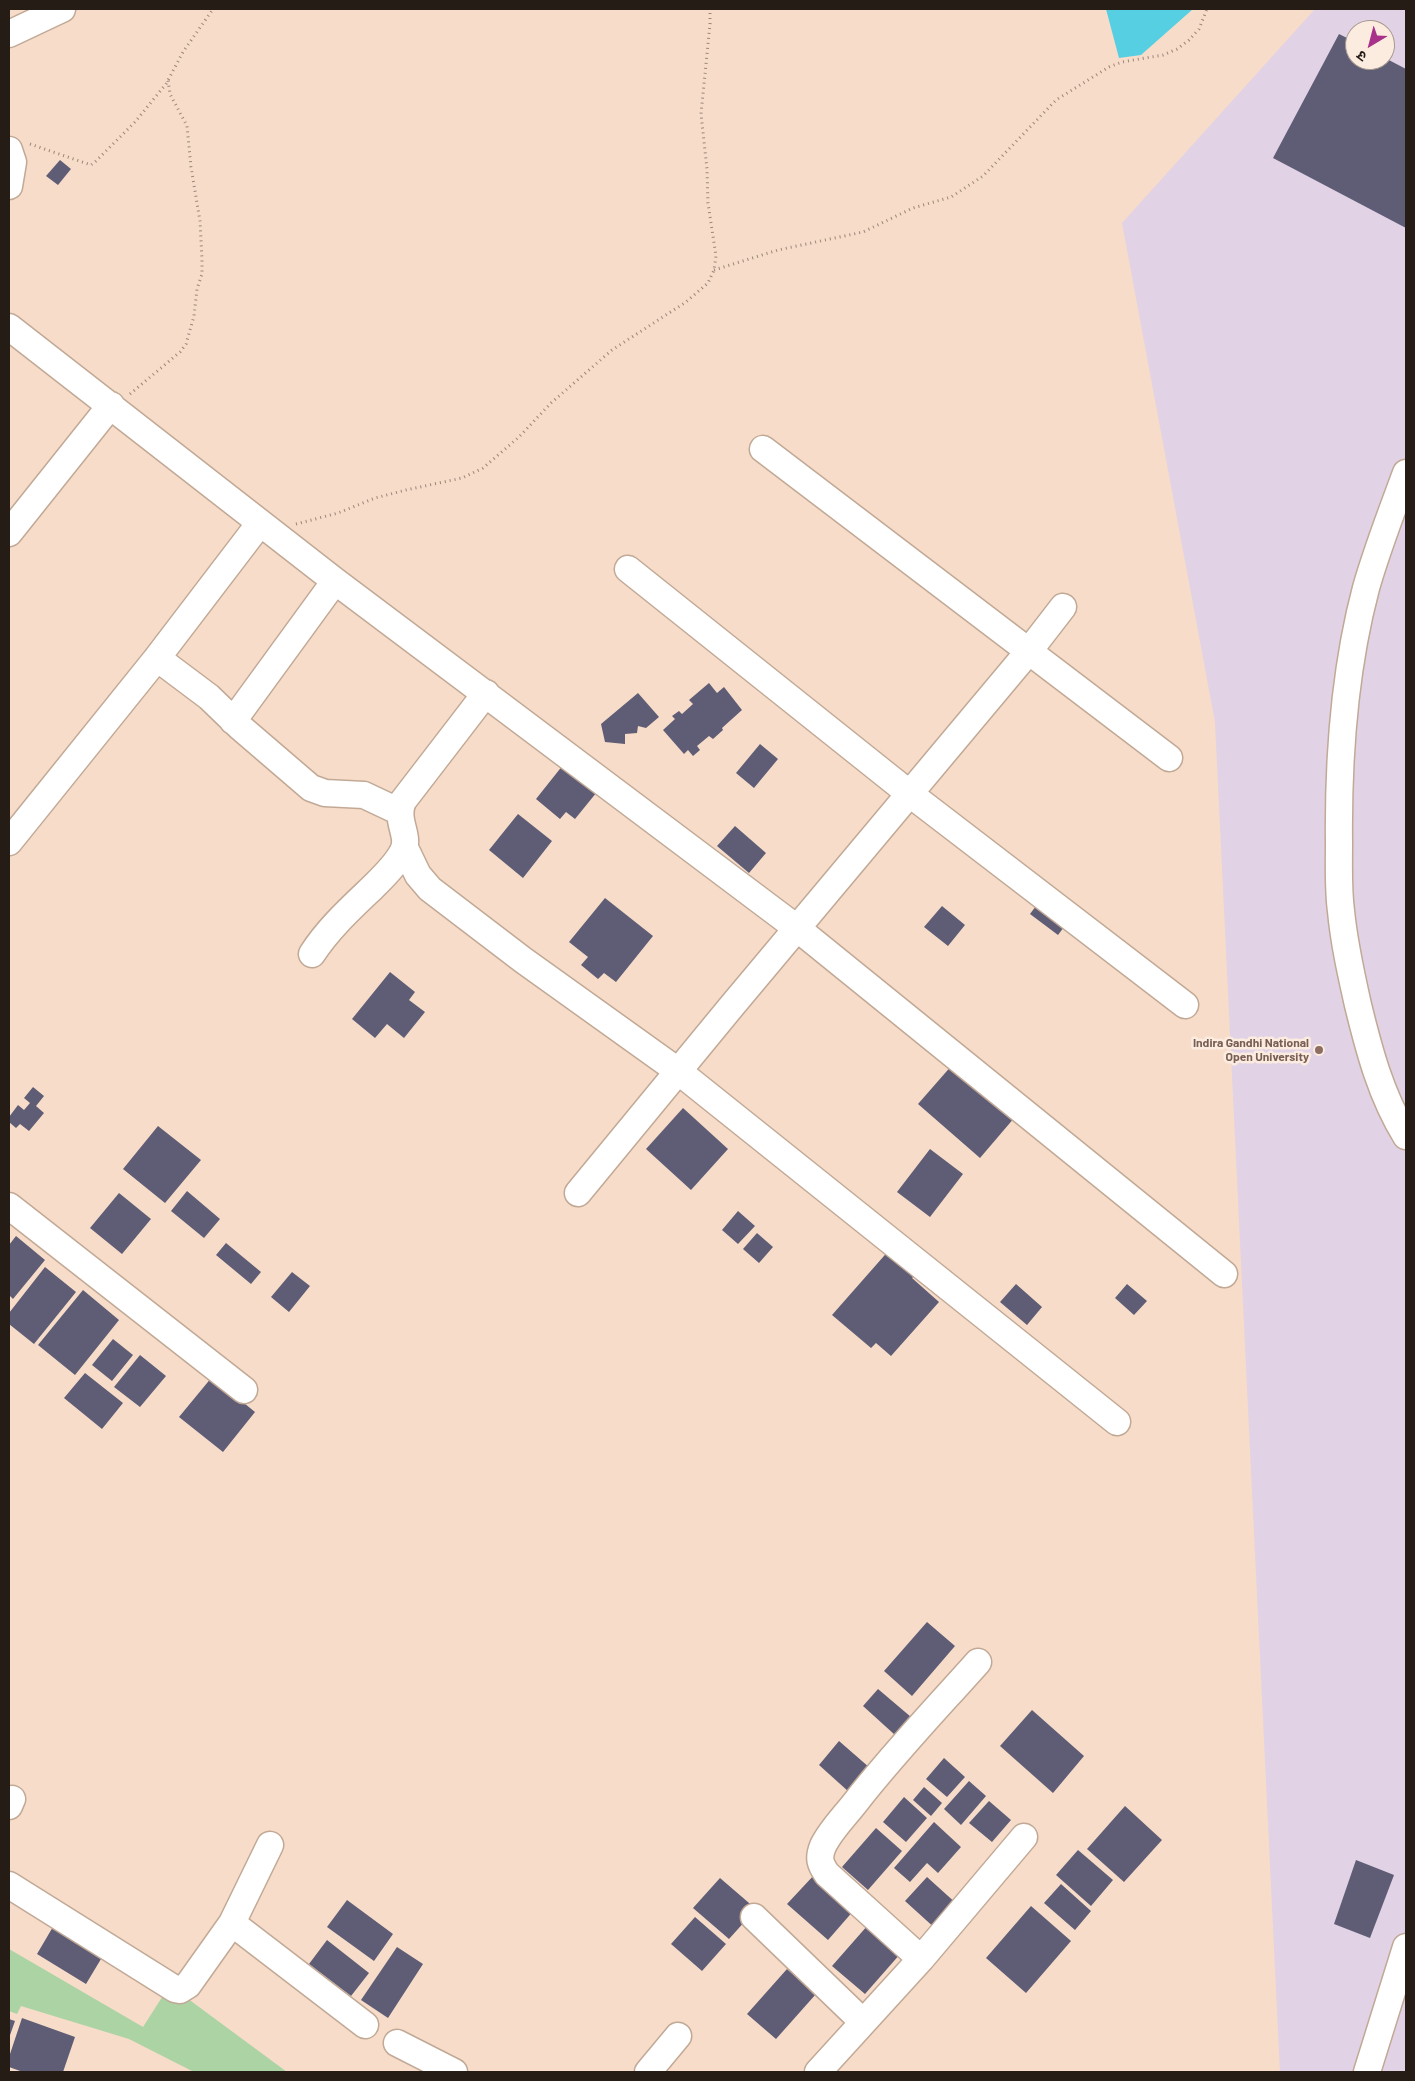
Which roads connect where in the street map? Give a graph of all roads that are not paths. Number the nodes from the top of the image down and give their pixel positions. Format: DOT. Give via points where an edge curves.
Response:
graph roads {
  1 [pos="62,9"];
  2 [pos="9,34"];
  3 [pos="16,147"];
  4 [pos="9,186"];
  5 [pos="9,327"];
  6 [pos="111,405"];
  7 [pos="763,449"];
  8 [pos="1406,473"];
  9 [pos="266,527"];
  10 [pos="9,533"];
  11 [pos="628,570"];
  12 [pos="336,581"];
  13 [pos="1063,607"];
  14 [pos="1029,651"];
  15 [pos="157,658"];
  16 [pos="486,693"];
  17 [pos="233,721"];
  18 [pos="1168,758"];
  19 [pos="910,794"];
  20 [pos="400,812"];
  21 [pos="9,842"];
  22 [pos="405,848"];
  23 [pos="798,929"];
  24 [pos="312,954"];
  25 [pos="1185,1005"];
  26 [pos="678,1070"];
  27 [pos="1406,1136"];
  28 [pos="578,1193"];
  29 [pos="9,1206"];
  30 [pos="1224,1274"];
  31 [pos="244,1390"];
  32 [pos="1117,1422"];
  33 [pos="978,1662"];
  34 [pos="1024,1837"];
  35 [pos="270,1845"];
  36 [pos="9,1885"];
  37 [pos="754,1917"];
  38 [pos="232,1924"];
  39 [pos="1406,1947"];
  40 [pos="921,1959"];
  41 [pos="863,2022"];
  42 [pos="365,2025"];
  43 [pos="678,2036"];
  44 [pos="397,2043"];
  45 [pos="454,2072"];
  46 [pos="648,2072"];
  47 [pos="818,2072"];
  48 [pos="1367,2072"];
  1 -- 2 [label="street"];
  3 -- 4 [label="street"];
  5 -- 6 [label="street"];
  6 -- 9 [label="street"];
  6 -- 10 [label="street"];
  7 -- 14 [label="street"];
  8 -- 27 [label="street" via="1366,587 1344,717 1338,794 1340,910 1349,966 1373,1062"];
  9 -- 12 [label="street"];
  9 -- 15 [label="street"];
  11 -- 19 [label="street"];
  12 -- 16 [label="street"];
  12 -- 17 [label="street"];
  13 -- 14 [label="street"];
  14 -- 18 [label="street"];
  14 -- 19 [label="street"];
  15 -- 17 [label="street" via="210,698"];
  15 -- 21 [label="street"];
  16 -- 20 [label="street" via="407,795"];
  16 -- 23 [label="street"];
  17 -- 20 [label="street" via="311,788 325,793 364,795"];
  19 -- 23 [label="street"];
  19 -- 25 [label="street"];
  20 -- 22 [label="street"];
  22 -- 24 [label="street" via="380,880 325,935"];
  22 -- 26 [label="street" via="418,875 430,889 523,960"];
  23 -- 26 [label="street"];
  23 -- 30 [label="street"];
  26 -- 28 [label="street"];
  26 -- 32 [label="street"];
  29 -- 31 [label="street"];
  33 -- 40 [label="street" via="868,1785 828,1837 819,1859 826,1874"];
  34 -- 40 [label="street"];
  35 -- 38 [label="street"];
  36 -- 38 [label="street" via="180,1990 188,1985"];
  37 -- 41 [label="street"];
  38 -- 42 [label="street"];
  39 -- 48 [label="street"];
  40 -- 41 [label="street"];
  41 -- 47 [label="street"];
  43 -- 46 [label="street"];
  44 -- 45 [label="street"];
}
